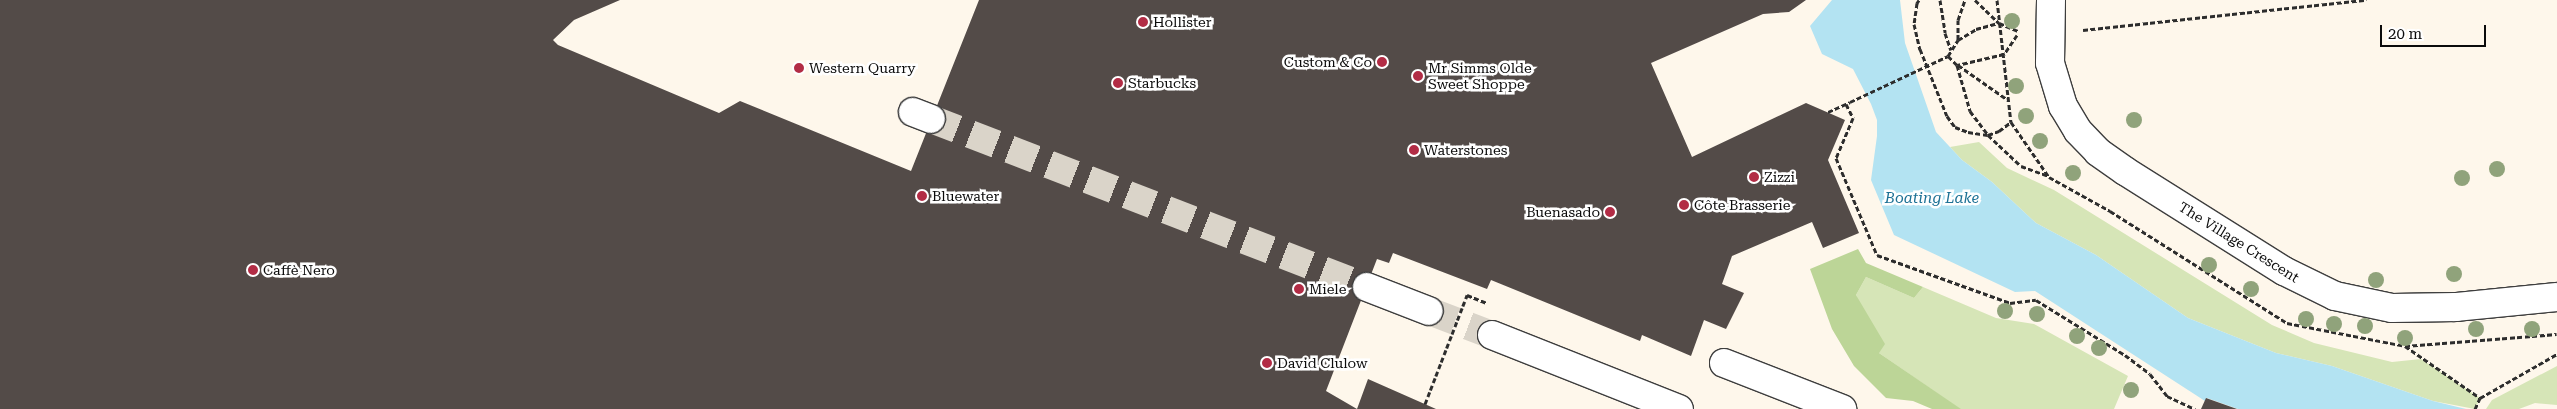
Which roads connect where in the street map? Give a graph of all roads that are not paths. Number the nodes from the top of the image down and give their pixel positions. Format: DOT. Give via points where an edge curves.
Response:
graph roads {
  1 [pos="2051,0"];
  2 [pos="1367,286"];
  3 [pos="2557,297"];
  4 [pos="1429,311"];
  5 [pos="1492,335"];
  6 [pos="1724,364"];
  7 [pos="1679,409"];
  8 [pos="1842,409"];
  1 -- 3 [label="street, The Village Crescent" via="2050,63 2063,106 2078,131 2098,152 2164,197 2301,281 2335,296 2392,308 2437,309"];
  2 -- 4 [label="street"];
  5 -- 7 [label="street"];
  6 -- 8 [label="street"];
}
